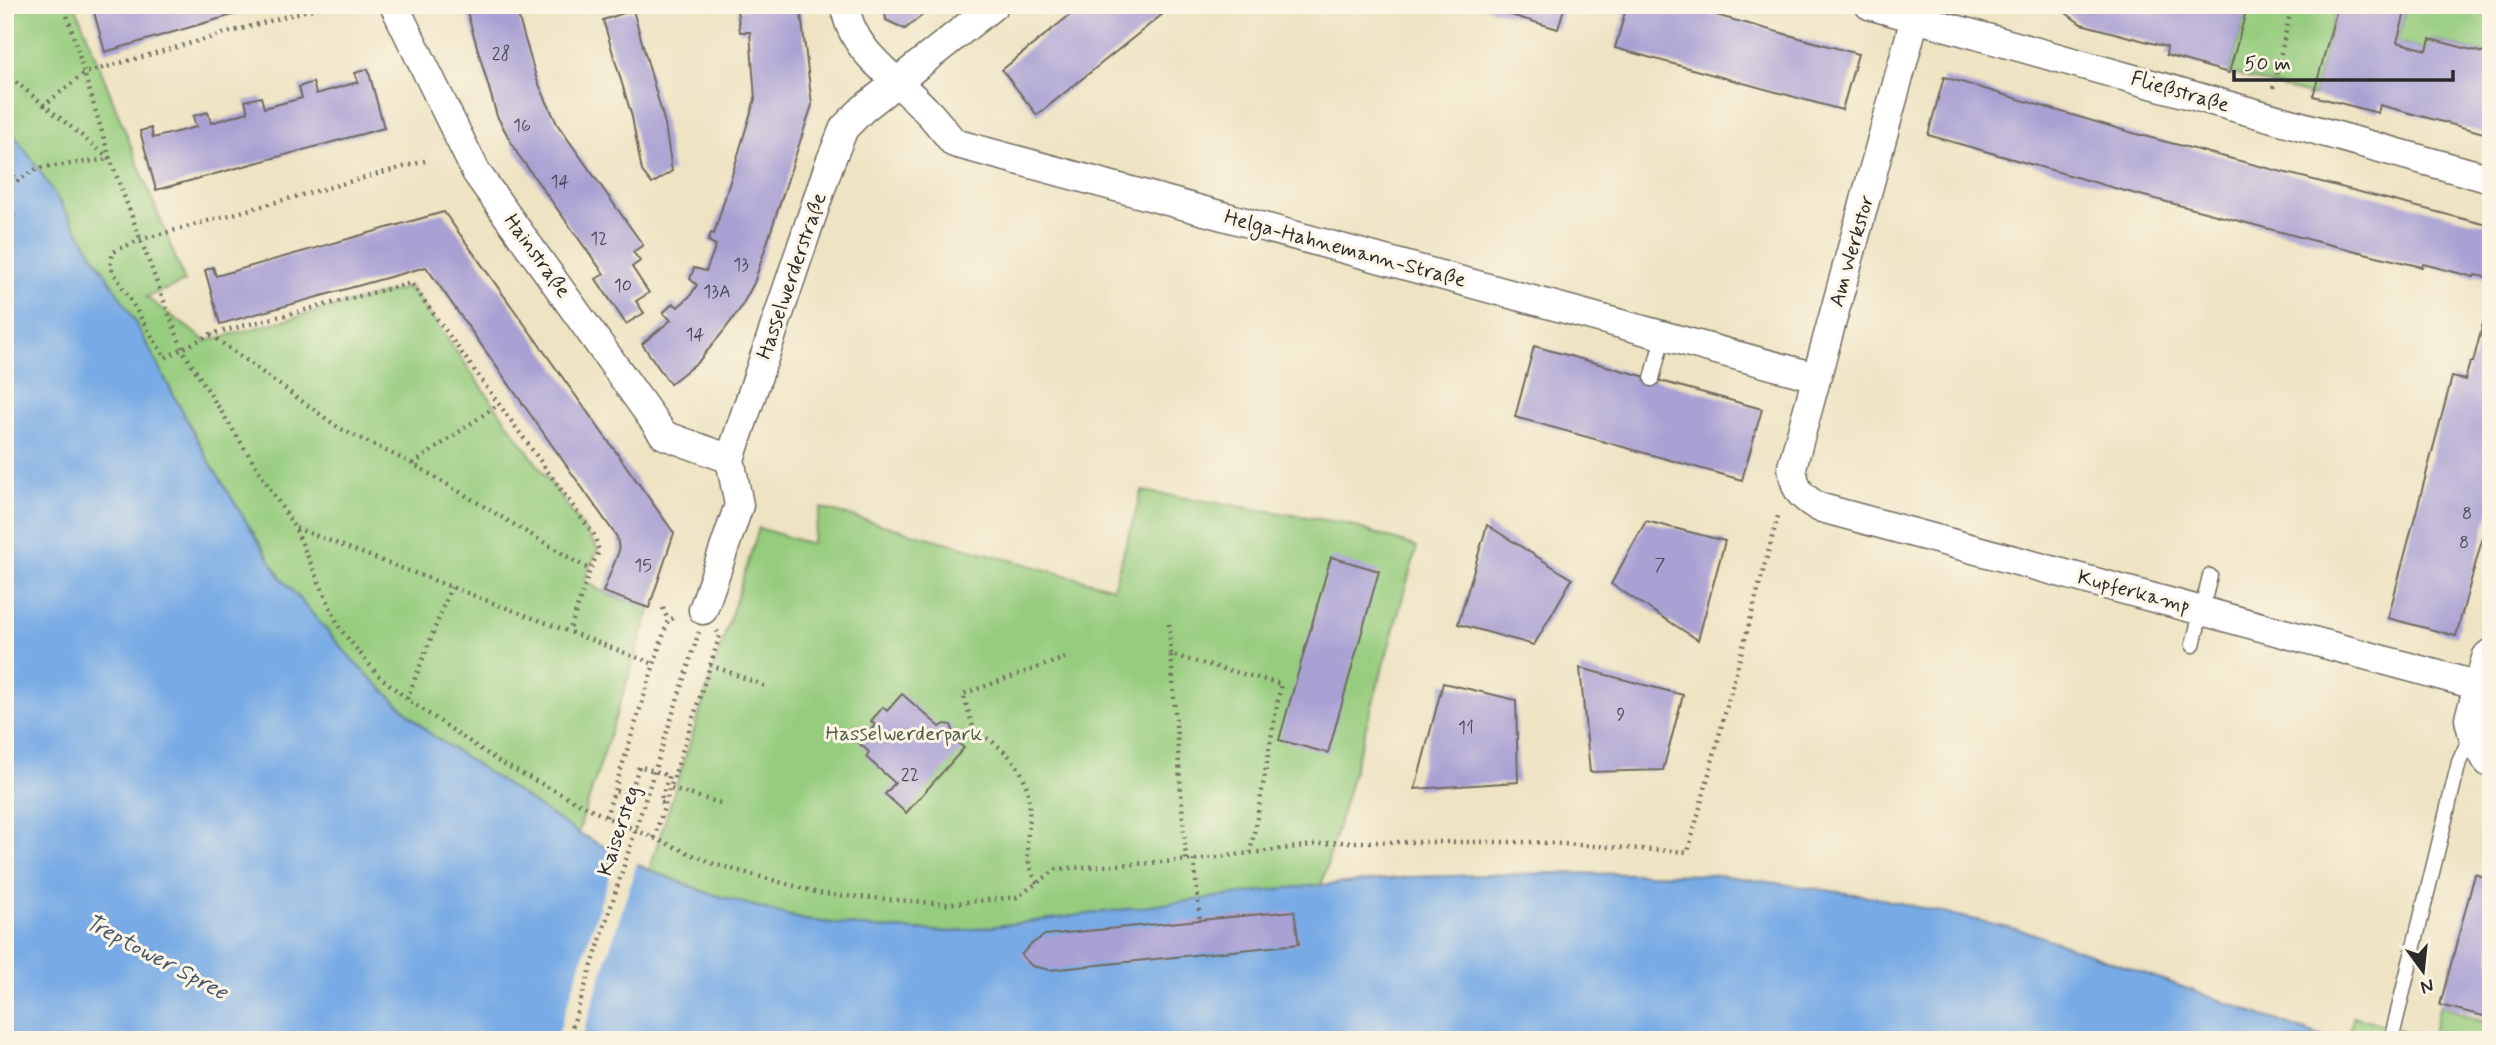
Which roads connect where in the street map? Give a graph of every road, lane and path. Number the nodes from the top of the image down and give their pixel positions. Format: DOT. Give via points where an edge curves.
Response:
graph roads {
  1 [pos="64,5"];
  2 [pos="326,5"];
  3 [pos="394,5"];
  4 [pos="845,5"];
  5 [pos="994,5"];
  6 [pos="1869,5"];
  7 [pos="2292,5"];
  8 [pos="2481,5"];
  9 [pos="2491,10"];
  10 [pos="1929,16"];
  11 [pos="5,73"];
  12 [pos="85,73"];
  13 [pos="897,82"];
  14 [pos="43,106"];
  15 [pos="2265,116"];
  16 [pos="110,159"];
  17 [pos="425,161"];
  18 [pos="5,164"];
  19 [pos="2491,179"];
  20 [pos="17,181"];
  21 [pos="5,189"];
  22 [pos="5,204"];
  23 [pos="15,219"];
  24 [pos="139,240"];
  25 [pos="211,334"];
  26 [pos="1663,336"];
  27 [pos="183,351"];
  28 [pos="1816,377"];
  29 [pos="1652,379"];
  30 [pos="499,404"];
  31 [pos="730,458"];
  32 [pos="413,464"];
  33 [pos="1794,483"];
  34 [pos="295,528"];
  35 [pos="590,570"];
  36 [pos="2210,576"];
  37 [pos="451,587"];
  38 [pos="663,608"];
  39 [pos="2202,610"];
  40 [pos="668,620"];
  41 [pos="701,621"];
  42 [pos="1169,624"];
  43 [pos="569,632"];
  44 [pos="2193,645"];
  45 [pos="1171,655"];
  46 [pos="1065,658"];
  47 [pos="654,664"];
  48 [pos="710,666"];
  49 [pos="2487,673"];
  50 [pos="768,687"];
  51 [pos="407,699"];
  52 [pos="2484,746"];
  53 [pos="655,771"];
  54 [pos="671,789"];
  55 [pos="616,790"];
  56 [pos="721,803"];
  57 [pos="666,804"];
  58 [pos="606,817"];
  59 [pos="654,838"];
  60 [pos="1250,852"];
  61 [pos="1186,860"];
  62 [pos="1194,860"];
  63 [pos="1037,883"];
  64 [pos="1200,920"];
  65 [pos="2394,1028"];
  66 [pos="568,1040"];
  1 -- 12 [label="path"];
  2 -- 12 [label="path"];
  3 -- 31 [label="street, Hainstraße" via="476,172 663,435"];
  4 -- 13 [label="street, Helga-Hahnemann-Straße" via="857,40"];
  5 -- 13 [label="street, Hasselwerderstraße"];
  6 -- 10 [label="street, Fließstraße"];
  7 -- 15 [label="path"];
  8 -- 9 [label="path"];
  10 -- 15 [label="street, Fließstraße"];
  10 -- 28 [label="street, Am Werkstor"];
  11 -- 14 [label="path"];
  12 -- 14 [label="path"];
  12 -- 16 [label="path"];
  13 -- 26 [label="street, Helga-Hahnemann-Straße" via="954,143"];
  13 -- 31 [label="street, Hasselwerderstraße" via="844,128"];
  14 -- 16 [label="path"];
  15 -- 19 [label="street, Fließstraße"];
  16 -- 20 [label="path" via="38,168"];
  16 -- 24 [label="path"];
  17 -- 24 [label="path"];
  18 -- 20 [label="path"];
  20 -- 21 [label="path"];
  22 -- 23 [label="path"];
  24 -- 27 [label="path"];
  24 -- 27 [label="path" via="113,253 110,266 165,358"];
  25 -- 27 [label="path"];
  25 -- 30 [label="path" via="411,283"];
  25 -- 32 [label="path" via="339,428"];
  26 -- 28 [label="street, Helga-Hahnemann-Straße"];
  26 -- 29 [label="lane"];
  27 -- 34 [label="path"];
  28 -- 33 [label="street, Am Werkstor" via="1792,467"];
  30 -- 32 [label="path"];
  30 -- 35 [label="path" via="594,535 599,551"];
  31 -- 41 [label="street, Hasselwerderstraße" via="739,505"];
  32 -- 35 [label="path"];
  33 -- 39 [label="street, Kupferkamp" via="1801,496 1818,507"];
  33 -- 60 [label="path" via="1782,502 1688,852 1532,842 1337,842"];
  34 -- 37 [label="path"];
  34 -- 51 [label="path" via="340,629 377,675"];
  35 -- 43 [label="path"];
  36 -- 39 [label="lane"];
  37 -- 43 [label="path"];
  37 -- 51 [label="path"];
  38 -- 40 [label="path"];
  39 -- 44 [label="lane"];
  39 -- 49 [label="street, Kupferkamp"];
  40 -- 41 [label="path"];
  40 -- 47 [label="path"];
  41 -- 48 [label="path" via="720,635"];
  41 -- 53 [label="path, Kaisersteg, bridge"];
  42 -- 45 [label="path"];
  43 -- 47 [label="path"];
  45 -- 60 [label="path" via="1281,684"];
  45 -- 61 [label="path"];
  46 -- 63 [label="path" via="964,694 974,730 1016,760 1026,781 1026,857"];
  47 -- 55 [label="path"];
  48 -- 50 [label="path"];
  48 -- 54 [label="path"];
  49 -- 52 [label="main road" via="2474,719"];
  51 -- 58 [label="path" via="500,763"];
  52 -- 65 [label="lane" via="2470,738 2459,762"];
  53 -- 55 [label="path" via="639,766 630,795"];
  53 -- 57 [label="path" via="669,776 660,802"];
  53 -- 66 [label="path, Kaisersteg, bridge"];
  54 -- 56 [label="path"];
  54 -- 57 [label="path"];
  55 -- 58 [label="path"];
  57 -- 59 [label="path"];
  58 -- 59 [label="path"];
  59 -- 63 [label="path" via="714,864 823,894 946,904 1017,897"];
  60 -- 62 [label="path"];
  61 -- 62 [label="path"];
  61 -- 63 [label="path" via="1057,869"];
  62 -- 64 [label="path"];
}
